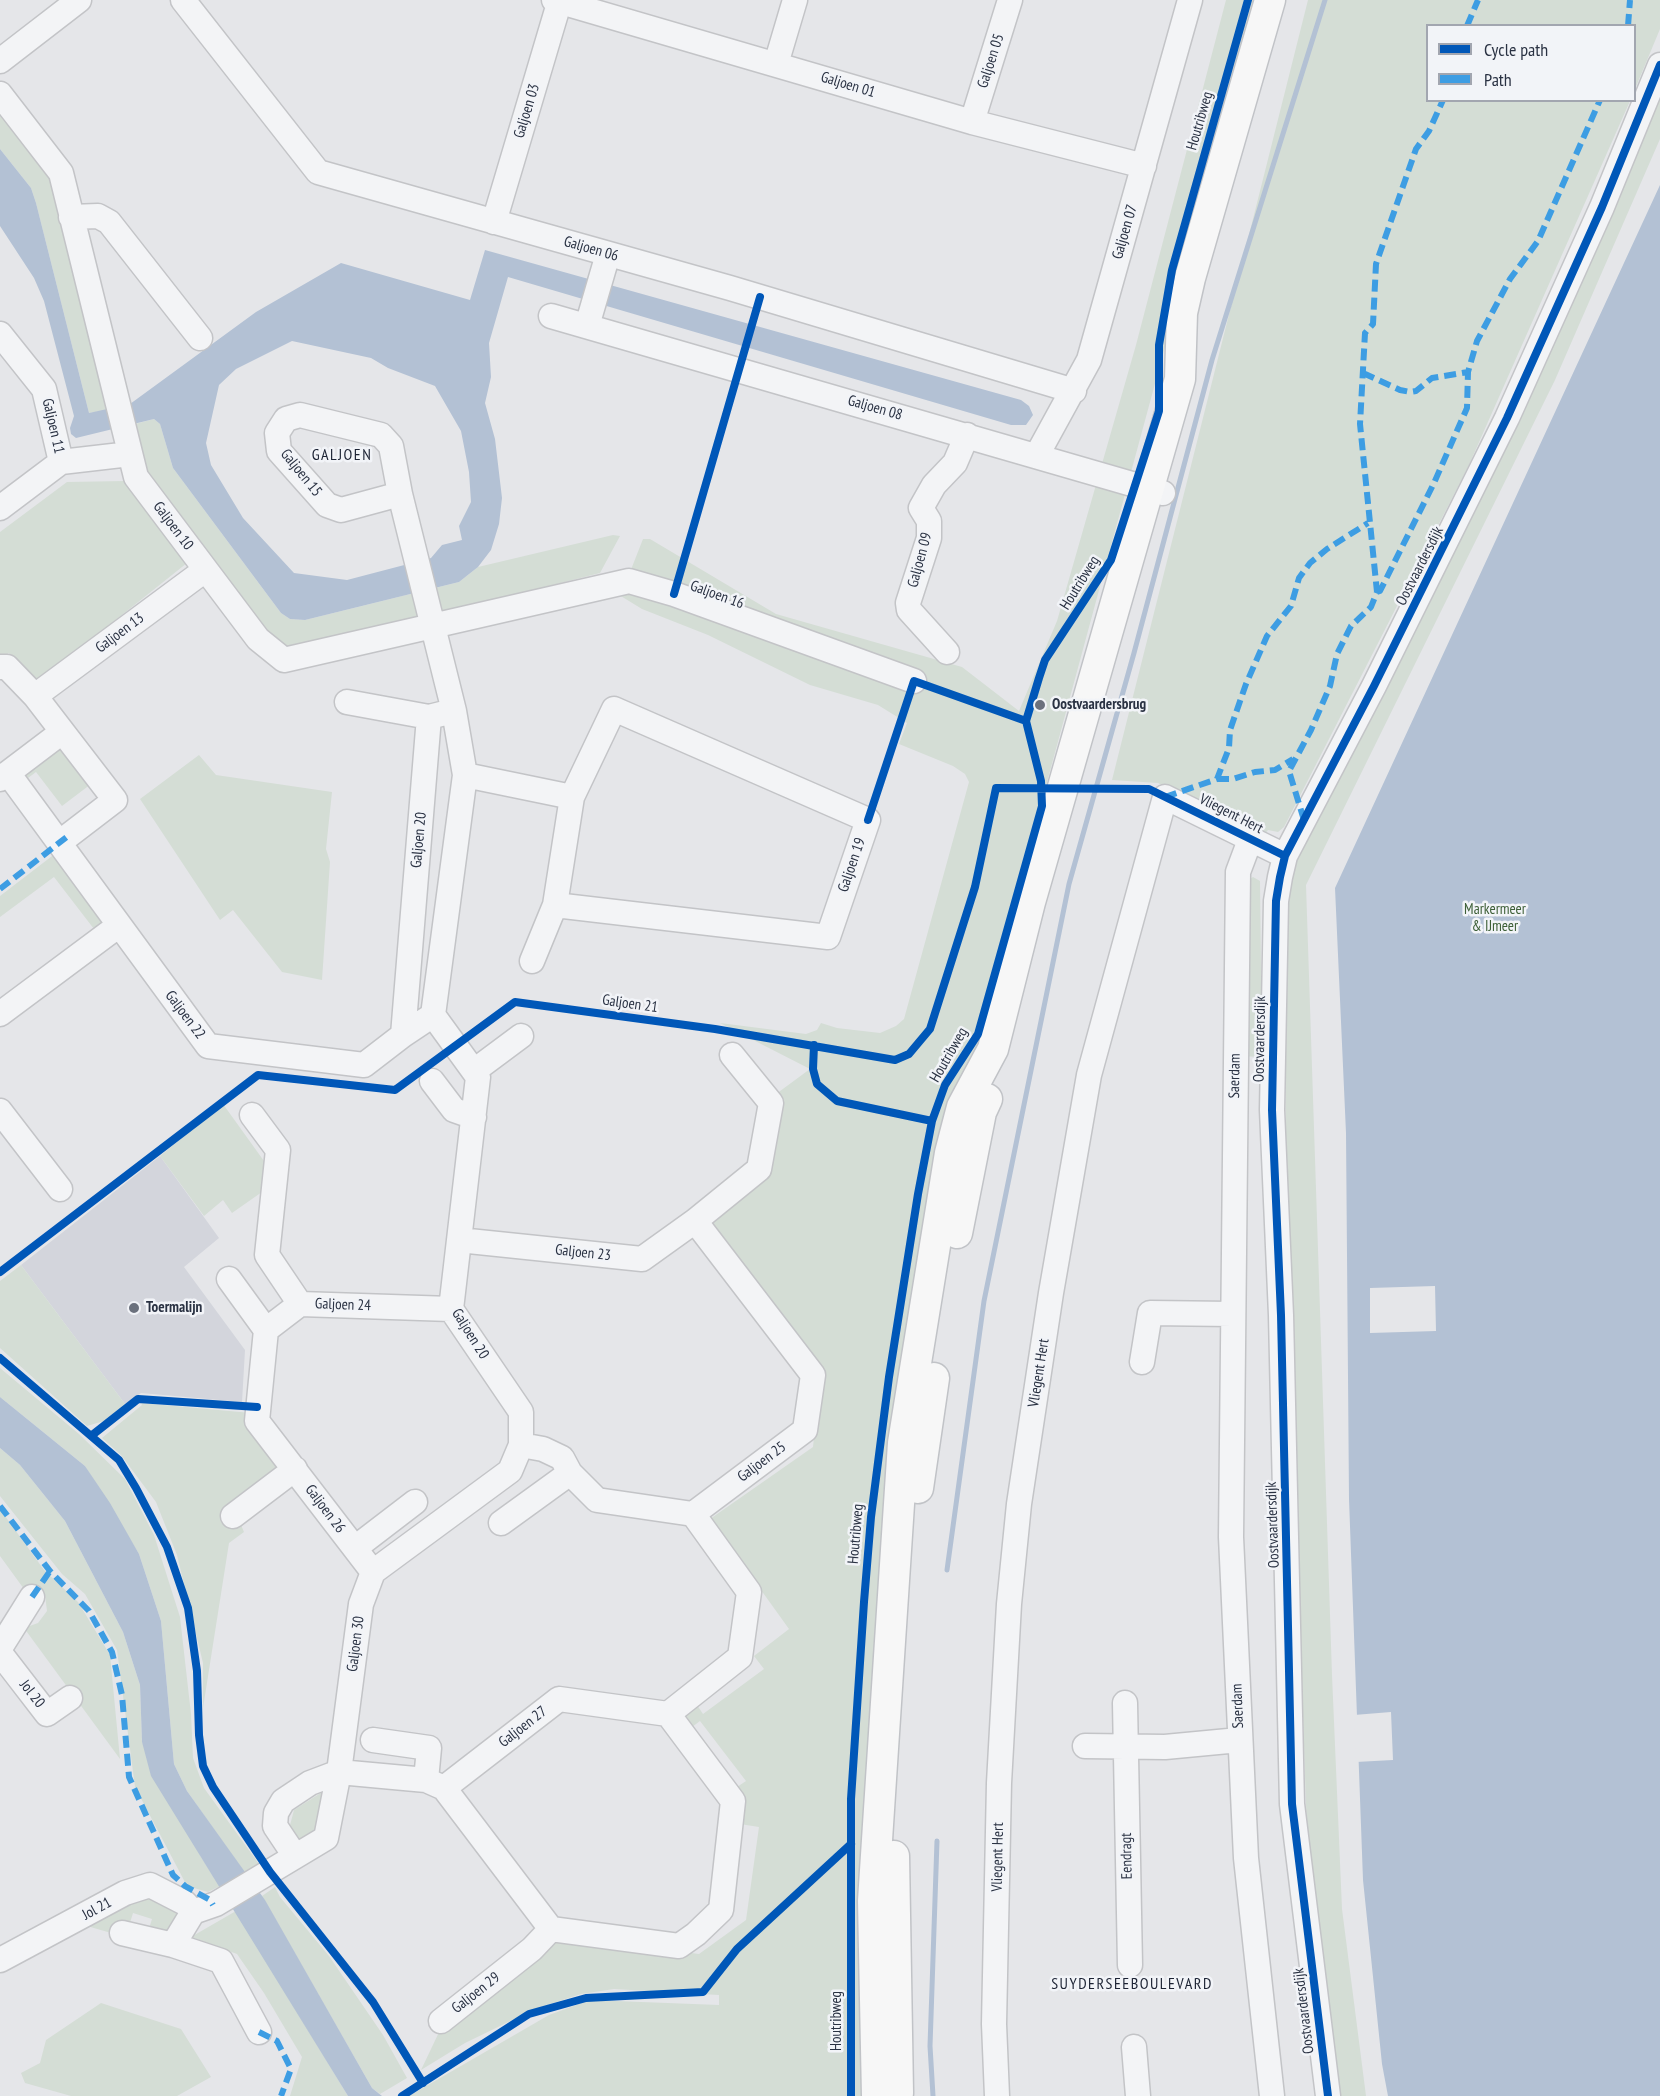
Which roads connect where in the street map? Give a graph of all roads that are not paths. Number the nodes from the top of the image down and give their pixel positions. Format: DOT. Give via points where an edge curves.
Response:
graph roads {
  1 [pos="79,0"];
  2 [pos="183,0"];
  3 [pos="558,0"];
  4 [pos="795,0"];
  5 [pos="1010,0"];
  6 [pos="1190,0"];
  7 [pos="1270,0"];
  8 [pos="1287,0"];
  9 [pos="0,61"];
  10 [pos="776,64"];
  11 [pos="1660,65"];
  12 [pos="0,93"];
  13 [pos="972,122"];
  14 [pos="1144,166"];
  15 [pos="71,217"];
  16 [pos="494,222"];
  17 [pos="606,262"];
  18 [pos="552,315"];
  19 [pos="589,319"];
  20 [pos="0,334"];
  21 [pos="200,338"];
  22 [pos="1074,391"];
  23 [pos="967,435"];
  24 [pos="128,443"];
  25 [pos="1037,455"];
  26 [pos="61,462"];
  27 [pos="1156,492"];
  28 [pos="400,494"];
  29 [pos="0,508"];
  30 [pos="206,570"];
  31 [pos="434,625"];
  32 [pos="947,652"];
  33 [pos="0,666"];
  34 [pos="914,681"];
  35 [pos="35,696"];
  36 [pos="347,702"];
  37 [pos="454,711"];
  38 [pos="429,717"];
  39 [pos="62,732"];
  40 [pos="465,775"];
  41 [pos="4,776"];
  42 [pos="572,797"];
  43 [pos="68,836"];
  44 [pos="1250,840"];
  45 [pos="1285,856"];
  46 [pos="555,905"];
  47 [pos="118,926"];
  48 [pos="532,962"];
  49 [pos="0,1014"];
  50 [pos="433,1015"];
  51 [pos="403,1035"];
  52 [pos="521,1036"];
  53 [pos="732,1054"];
  54 [pos="474,1071"];
  55 [pos="432,1081"];
  56 [pos="0,1111"];
  57 [pos="252,1115"];
  58 [pos="474,1117"];
  59 [pos="60,1189"];
  60 [pos="695,1221"];
  61 [pos="459,1240"];
  62 [pos="229,1279"];
  63 [pos="300,1304"];
  64 [pos="451,1309"];
  65 [pos="1232,1314"];
  66 [pos="266,1330"];
  67 [pos="1142,1362"];
  68 [pos="521,1445"];
  69 [pos="295,1469"];
  70 [pos="570,1473"];
  71 [pos="416,1502"];
  72 [pos="693,1514"];
  73 [pos="233,1516"];
  74 [pos="501,1522"];
  75 [pos="355,1548"];
  76 [pos="373,1572"];
  77 [pos="32,1597"];
  78 [pos="0,1648"];
  79 [pos="0,1653"];
  80 [pos="70,1698"];
  81 [pos="1125,1703"];
  82 [pos="668,1714"];
  83 [pos="372,1740"];
  84 [pos="1239,1740"];
  85 [pos="1085,1746"];
  86 [pos="1125,1747"];
  87 [pos="339,1772"];
  88 [pos="435,1784"];
  89 [pos="295,1856"];
  90 [pos="193,1912"];
  91 [pos="550,1929"];
  92 [pos="122,1933"];
  93 [pos="173,1945"];
  94 [pos="0,1960"];
  95 [pos="1130,1965"];
  96 [pos="441,2021"];
  97 [pos="259,2032"];
  98 [pos="1134,2047"];
  99 [pos="877,2096"];
  100 [pos="898,2096"];
  101 [pos="997,2096"];
  102 [pos="1138,2096"];
  103 [pos="1272,2096"];
  104 [pos="1328,2096"];
  1 -- 9 [label="street"];
  2 -- 16 [label="street, Galjoen 06" via="318,172"];
  3 -- 10 [label="street, Galjoen 01"];
  3 -- 16 [label="street, Galjoen 03"];
  4 -- 10 [label="street"];
  5 -- 13 [label="street, Galjoen 05"];
  6 -- 14 [label="street, Galjoen 07"];
  7 -- 27 [label="main road" via="1190,278 1182,313 1180,379"];
  8 -- 27 [label="main road" via="1199,299 1196,374"];
  10 -- 13 [label="street, Galjoen 01"];
  11 -- 45 [label="street, Oostvaardersdijk" via="1602,207 1502,429"];
  12 -- 15 [label="street, Galjoen 10" via="61,174"];
  13 -- 14 [label="street, Galjoen 01"];
  14 -- 22 [label="street, Galjoen 07" via="1089,360"];
  15 -- 21 [label="street" via="98,216 109,222"];
  15 -- 24 [label="street, Galjoen 10"];
  16 -- 17 [label="street, Galjoen 06"];
  17 -- 19 [label="street"];
  17 -- 22 [label="street, Galjoen 06"];
  18 -- 19 [label="street, Galjoen 08"];
  19 -- 23 [label="street, Galjoen 08"];
  20 -- 26 [label="street, Galjoen 11" via="44,389"];
  22 -- 25 [label="street, Galjoen 07"];
  23 -- 25 [label="street, Galjoen 08"];
  23 -- 32 [label="street, Galjoen 09" via="956,463 934,485 921,508 929,521 929,538 908,603 909,610"];
  24 -- 26 [label="street, Galjoen 11"];
  24 -- 30 [label="street, Galjoen 10" via="136,477"];
  25 -- 27 [label="street, Galjoen 08"];
  26 -- 29 [label="street, Galjoen 11"];
  27 -- 99 [label="main road" via="1030,902 993,1049 962,1107 950,1153 903,1443 873,1901"];
  27 -- 100 [label="main road" via="1033,949 1012,1042 981,1112 956,1235 920,1475 895,1740"];
  28 -- 28 [label="street, Galjoen 15" via="391,446 381,435 300,415 286,419 277,433 279,451 327,505 341,510"];
  28 -- 31 [label="street, Galjoen 15"];
  30 -- 31 [label="street, Galjoen 10" via="258,639 284,660"];
  30 -- 35 [label="street, Galjoen 13"];
  31 -- 34 [label="street, Galjoen 16" via="629,581"];
  31 -- 37 [label="street"];
  33 -- 35 [label="street" via="7,667"];
  35 -- 39 [label="street"];
  36 -- 38 [label="street"];
  37 -- 38 [label="street"];
  37 -- 40 [label="street"];
  38 -- 51 [label="street, Galjoen 20"];
  39 -- 41 [label="street"];
  39 -- 43 [label="street" via="114,800"];
  40 -- 42 [label="street"];
  40 -- 50 [label="street"];
  41 -- 47 [label="street, Galjoen 22"];
  42 -- 46 [label="street, Galjoen 19"];
  42 -- 46 [label="street, Galjoen 19" via="614,709 868,820 828,937"];
  44 -- 45 [label="street, Vliegent Hert"];
  44 -- 65 [label="street, Saerdam" via="1238,872"];
  44 -- 101 [label="street, Vliegent Hert" via="1165,797 1089,1075 1047,1316 1019,1504 1009,1604 999,1794 994,2024"];
  45 -- 104 [label="street, Oostvaardersdijk" via="1276,901 1272,1110 1281,1315 1292,1804"];
  46 -- 48 [label="street, Galjoen 19"];
  47 -- 49 [label="street"];
  47 -- 51 [label="street, Galjoen 22" via="208,1046 364,1065"];
  50 -- 51 [label="street"];
  50 -- 54 [label="street"];
  52 -- 54 [label="street"];
  53 -- 60 [label="street, Galjoen 23" via="771,1103 759,1169"];
  54 -- 58 [label="street, Galjoen 20" via="478,1077"];
  55 -- 58 [label="street" via="454,1110"];
  56 -- 59 [label="street"];
  57 -- 63 [label="street, Galjoen 24" via="278,1150 267,1254"];
  58 -- 61 [label="street, Galjoen 20"];
  60 -- 61 [label="street, Galjoen 23" via="642,1259"];
  60 -- 72 [label="street, Galjoen 25" via="813,1375 805,1430"];
  61 -- 64 [label="street, Galjoen 20"];
  62 -- 66 [label="street"];
  63 -- 64 [label="street, Galjoen 24"];
  63 -- 66 [label="street"];
  64 -- 68 [label="street, Galjoen 20" via="521,1412"];
  65 -- 67 [label="street" via="1150,1313"];
  65 -- 84 [label="street, Saerdam" via="1231,1537"];
  66 -- 69 [label="street, Galjoen 26" via="257,1421"];
  68 -- 70 [label="street" via="562,1458"];
  68 -- 76 [label="street" via="510,1471"];
  69 -- 73 [label="street, Galjoen 26"];
  69 -- 75 [label="street, Galjoen 26"];
  70 -- 72 [label="street" via="597,1500"];
  70 -- 74 [label="street"];
  71 -- 75 [label="street, Galjoen 26"];
  72 -- 82 [label="street" via="749,1592 740,1656"];
  75 -- 76 [label="street, Galjoen 26"];
  76 -- 87 [label="street, Galjoen 30" via="361,1604"];
  77 -- 78 [label="street"];
  79 -- 80 [label="street, Jol 20" via="47,1714"];
  81 -- 86 [label="street, Eendragt"];
  82 -- 88 [label="street, Galjoen 27" via="559,1699"];
  82 -- 91 [label="street" via="733,1801 721,1910 679,1946"];
  83 -- 88 [label="street" via="429,1748"];
  84 -- 86 [label="street"];
  84 -- 103 [label="street, Saerdam" via="1246,1858"];
  85 -- 86 [label="street"];
  86 -- 95 [label="street, Eendragt"];
  87 -- 88 [label="street"];
  87 -- 89 [label="street, Galjoen 30" via="326,1838"];
  87 -- 89 [label="street" via="310,1783 283,1801 276,1813 275,1826"];
  88 -- 91 [label="street"];
  89 -- 90 [label="street, Galjoen 30" via="216,1904"];
  90 -- 93 [label="street"];
  90 -- 94 [label="street, Jol 21" via="186,1903 150,1885 125,1893"];
  91 -- 96 [label="street, Galjoen 29" via="532,1949"];
  92 -- 93 [label="street"];
  93 -- 97 [label="street" via="221,1961"];
  98 -- 102 [label="street"];
}
